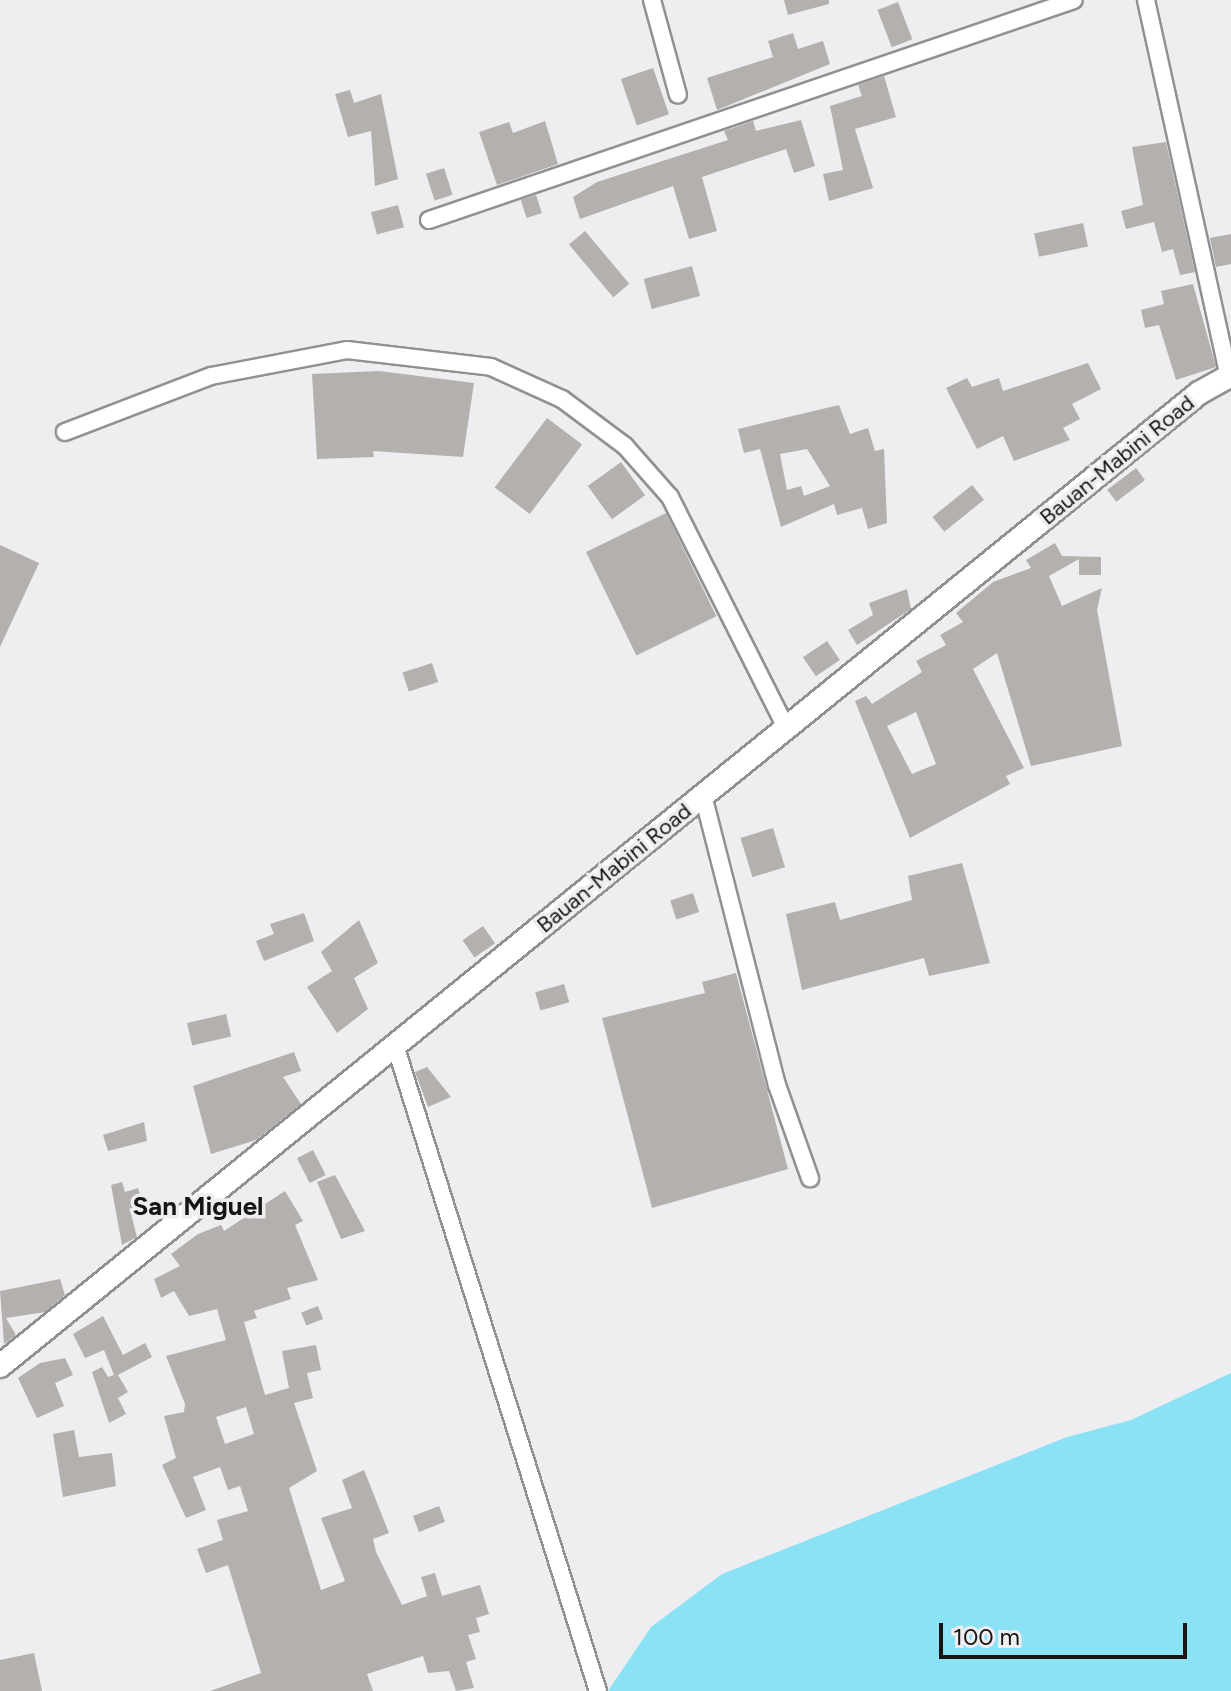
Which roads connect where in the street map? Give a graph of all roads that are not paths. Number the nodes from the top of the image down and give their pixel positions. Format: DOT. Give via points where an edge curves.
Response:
graph roads {
  1 [pos="652,0"];
  2 [pos="1074,0"];
  3 [pos="1146,0"];
  4 [pos="678,95"];
  5 [pos="429,220"];
  6 [pos="1230,376"];
  7 [pos="65,432"];
  8 [pos="786,728"];
  9 [pos="703,795"];
  10 [pos="395,1045"];
  11 [pos="810,1178"];
  12 [pos="0,1366"];
  13 [pos="598,1691"];
  1 -- 4 [label="street"];
  2 -- 5 [label="street"];
  3 -- 6 [label="street"];
  6 -- 8 [label="main road, Bauan-Mabini Road" via="1199,393"];
  7 -- 8 [label="street" via="211,376 347,350 491,367 562,399 625,446 670,497"];
  8 -- 9 [label="main road, Bauan-Mabini Road"];
  9 -- 10 [label="main road, Bauan-Mabini Road"];
  9 -- 11 [label="street" via="777,1085"];
  10 -- 12 [label="main road, Bauan-Mabini Road"];
  10 -- 13 [label="street"];
}
